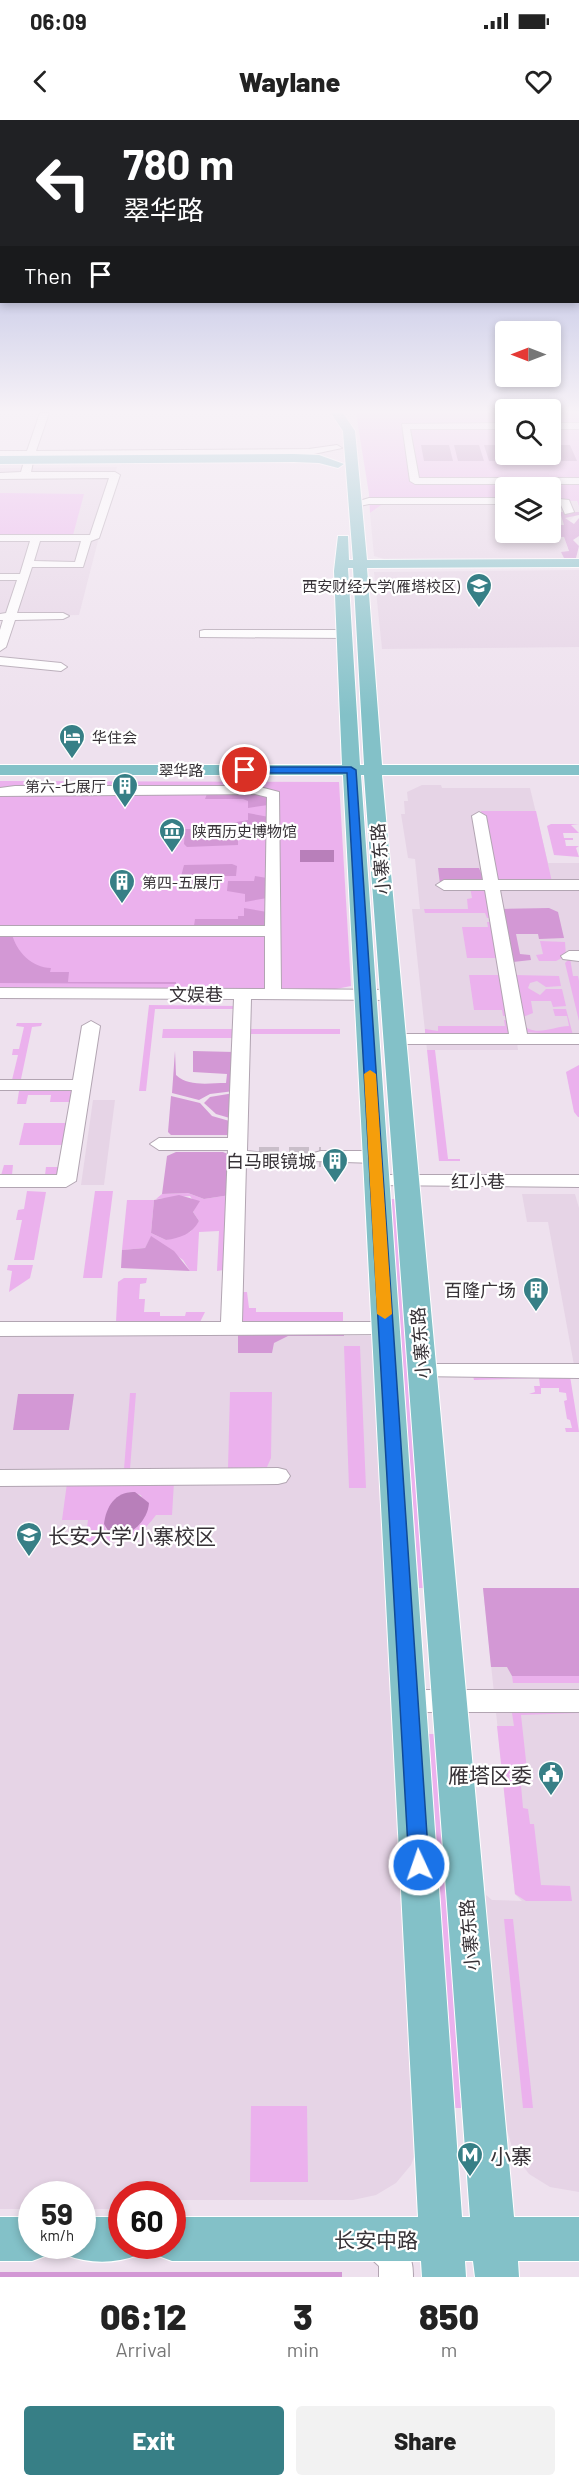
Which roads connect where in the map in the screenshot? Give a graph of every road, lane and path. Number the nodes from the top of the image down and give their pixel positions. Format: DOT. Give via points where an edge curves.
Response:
graph roads {
  1 [pos="102,514"];
  2 [pos="341,514"];
  3 [pos="356,514"];
  4 [pos="0,538"];
  5 [pos="36,538"];
  6 [pos="87,538"];
  7 [pos="579,563"];
  8 [pos="28,564"];
  9 [pos="342,564"];
  10 [pos="359,564"];
  11 [pos="0,577"];
  12 [pos="24,577"];
  13 [pos="63,616"];
  14 [pos="5,617"];
  15 [pos="204,634"];
  16 [pos="345,634"];
  17 [pos="0,646"];
  18 [pos="0,661"];
  19 [pos="61,667"];
  20 [pos="0,770"];
  21 [pos="579,770"];
  22 [pos="362,773"];
  23 [pos="0,776"];
  24 [pos="579,776"];
  25 [pos="0,792"];
  26 [pos="479,816"];
  27 [pos="444,885"];
  28 [pos="492,885"];
  29 [pos="579,885"];
  30 [pos="0,931"];
  31 [pos="274,931"];
  32 [pos="0,993"];
  33 [pos="243,994"];
  34 [pos="273,994"];
  35 [pos="378,995"];
  36 [pos="91,1026"];
  37 [pos="395,1039"];
  38 [pos="519,1039"];
  39 [pos="579,1039"];
  40 [pos="0,1085"];
  41 [pos="81,1085"];
  42 [pos="159,1144"];
  43 [pos="237,1151"];
  44 [pos="259,1157"];
  45 [pos="321,1157"];
  46 [pos="386,1173"];
  47 [pos="579,1180"];
  48 [pos="0,1181"];
  49 [pos="0,1329"];
  50 [pos="231,1329"];
  51 [pos="386,1329"];
  52 [pos="422,1371"];
  53 [pos="579,1371"];
  54 [pos="278,1476"];
  55 [pos="0,1478"];
  56 [pos="409,1701"];
  57 [pos="450,1701"];
  58 [pos="579,1701"];
  59 [pos="0,2239"];
  60 [pos="18,2239"];
  61 [pos="186,2239"];
  62 [pos="365,2239"];
  63 [pos="579,2239"];
  64 [pos="443,2258"];
  65 [pos="496,2258"];
  66 [pos="396,2277"];
  1 -- 6 [label="street" via="94,538"];
  2 -- 9 [label="main road, 小寨东路"];
  3 -- 10 [label="main road, 小寨东路"];
  4 -- 5 [label="street"];
  5 -- 6 [label="street"];
  5 -- 8 [label="street"];
  6 -- 8 [label="street" via="79,565"];
  7 -- 10 [label="main road"];
  8 -- 12 [label="street"];
  9 -- 10 [label="main road"];
  9 -- 16 [label="main road, 小寨东路"];
  10 -- 22 [label="main road, 小寨东路"];
  11 -- 12 [label="street"];
  12 -- 14 [label="street"];
  13 -- 14 [label="street"];
  14 -- 17 [label="street"];
  15 -- 16 [label="street"];
  16 -- 22 [label="main road, 小寨东路"];
  18 -- 19 [label="street"];
  20 -- 22 [label="main road, 翠华路"];
  21 -- 22 [label="main road, 翠华路"];
  22 -- 23 [label="main road, 翠华路"];
  22 -- 24 [label="main road, 翠华路"];
  22 -- 35 [label="main road, 小寨东路"];
  25 -- 31 [label="street" via="270,792 275,798"];
  26 -- 28 [label="street"];
  27 -- 28 [label="street"];
  28 -- 29 [label="street"];
  28 -- 38 [label="street"];
  30 -- 31 [label="street"];
  31 -- 34 [label="street"];
  32 -- 33 [label="street, 文娱巷"];
  33 -- 34 [label="street, 文娱巷"];
  33 -- 43 [label="street"];
  34 -- 35 [label="street, 文娱巷"];
  35 -- 37 [label="main road, 小寨东路"];
  35 -- 46 [label="main road, 小寨东路"];
  36 -- 41 [label="street"];
  37 -- 38 [label="street"];
  37 -- 46 [label="main road, 小寨东路"];
  38 -- 39 [label="street"];
  40 -- 41 [label="street"];
  41 -- 48 [label="street" via="66,1181"];
  42 -- 43 [label="street"];
  43 -- 44 [label="street"];
  43 -- 50 [label="street"];
  45 -- 46 [label="street, 红小巷"];
  46 -- 47 [label="street, 红小巷"];
  46 -- 51 [label="main road, 小寨东路"];
  46 -- 52 [label="main road, 小寨东路"];
  49 -- 50 [label="street"];
  50 -- 51 [label="street"];
  51 -- 56 [label="main road, 小寨东路"];
  52 -- 53 [label="street"];
  52 -- 57 [label="main road, 小寨东路"];
  54 -- 55 [label="street"];
  56 -- 57 [label="street"];
  56 -- 64 [label="main road, 小寨东路"];
  57 -- 58 [label="street"];
  57 -- 65 [label="main road, 小寨东路"];
  59 -- 60 [label="main road"];
  61 -- 62 [label="main road, 长安中路"];
  62 -- 64 [label="main road, 长安中路"];
  62 -- 66 [label="street" via="387,2248 394,2258"];
  63 -- 65 [label="main road, 长安中路"];
  64 -- 65 [label="main road, 长安中路"];
}
